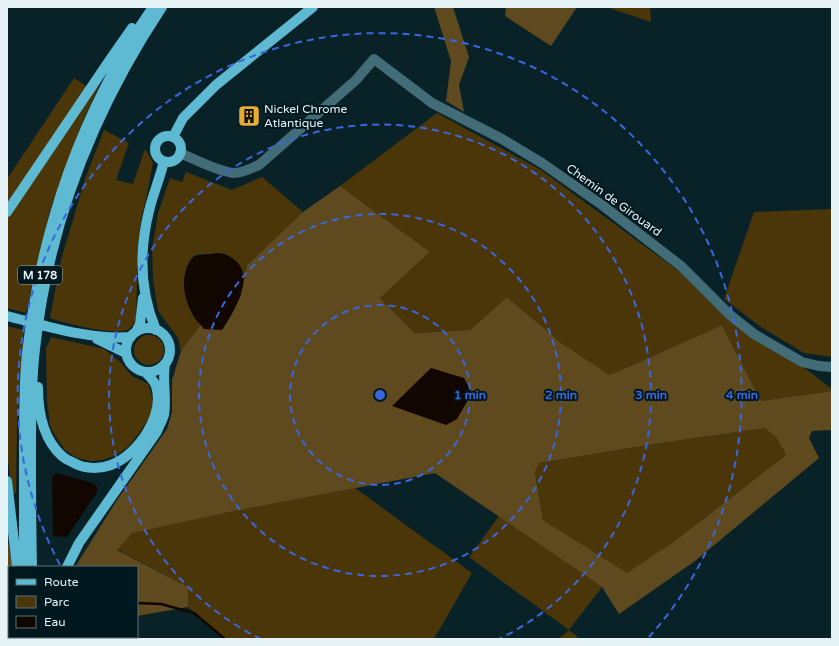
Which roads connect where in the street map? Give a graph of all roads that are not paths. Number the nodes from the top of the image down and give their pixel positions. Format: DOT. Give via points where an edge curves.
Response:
graph roads {
  1 [pos="147,7"];
  2 [pos="153,7"];
  3 [pos="162,7"];
  4 [pos="313,7"];
  5 [pos="173,137"];
  6 [pos="180,153"];
  7 [pos="164,161"];
  8 [pos="7,212"];
  9 [pos="144,288"];
  10 [pos="7,316"];
  11 [pos="39,321"];
  12 [pos="156,330"];
  13 [pos="86,334"];
  14 [pos="133,334"];
  15 [pos="126,353"];
  16 [pos="165,364"];
  17 [pos="832,367"];
  18 [pos="145,372"];
  19 [pos="7,481"];
  20 [pos="17,566"];
  21 [pos="24,566"];
  22 [pos="32,566"];
  23 [pos="67,566"];
  1 -- 8 [label="main road"];
  2 -- 21 [label="main road, M 178" via="121,59 91,117 70,166 44,254 26,368"];
  3 -- 11 [label="main road, M 178" via="120,75 81,160 55,240"];
  4 -- 5 [label="main road" via="216,85 183,118"];
  5 -- 6 [label="main road" via="179,142"];
  5 -- 7 [label="main road" via="165,137 156,144 158,156"];
  6 -- 7 [label="main road" via="176,160"];
  6 -- 17 [label="street, Chemin de Girouard" via="211,167 235,173 259,165 356,80 374,59 432,103 502,139 542,163 602,205 681,266 730,315 754,334 802,362"];
  7 -- 9 [label="main road" via="148,212 142,269"];
  9 -- 12 [label="main road"];
  9 -- 14 [label="main road" via="140,324"];
  10 -- 13 [label="main road"];
  11 -- 18 [label="main road" via="42,333 38,399 43,425 51,443 63,457 82,467 111,466 124,459 143,438 156,415 157,400 156,386"];
  11 -- 22 [label="main road, M 178" via="31,409"];
  12 -- 14 [label="main road" via="142,329"];
  12 -- 16 [label="main road" via="166,338 169,345 170,351"];
  13 -- 14 [label="main road" via="118,338"];
  13 -- 15 [label="main road"];
  14 -- 15 [label="main road" via="126,347"];
  15 -- 18 [label="main road" via="134,367"];
  16 -- 18 [label="main road" via="153,372"];
  16 -- 23 [label="main road" via="165,402 156,433 76,548"];
  19 -- 20 [label="main road"];
}
